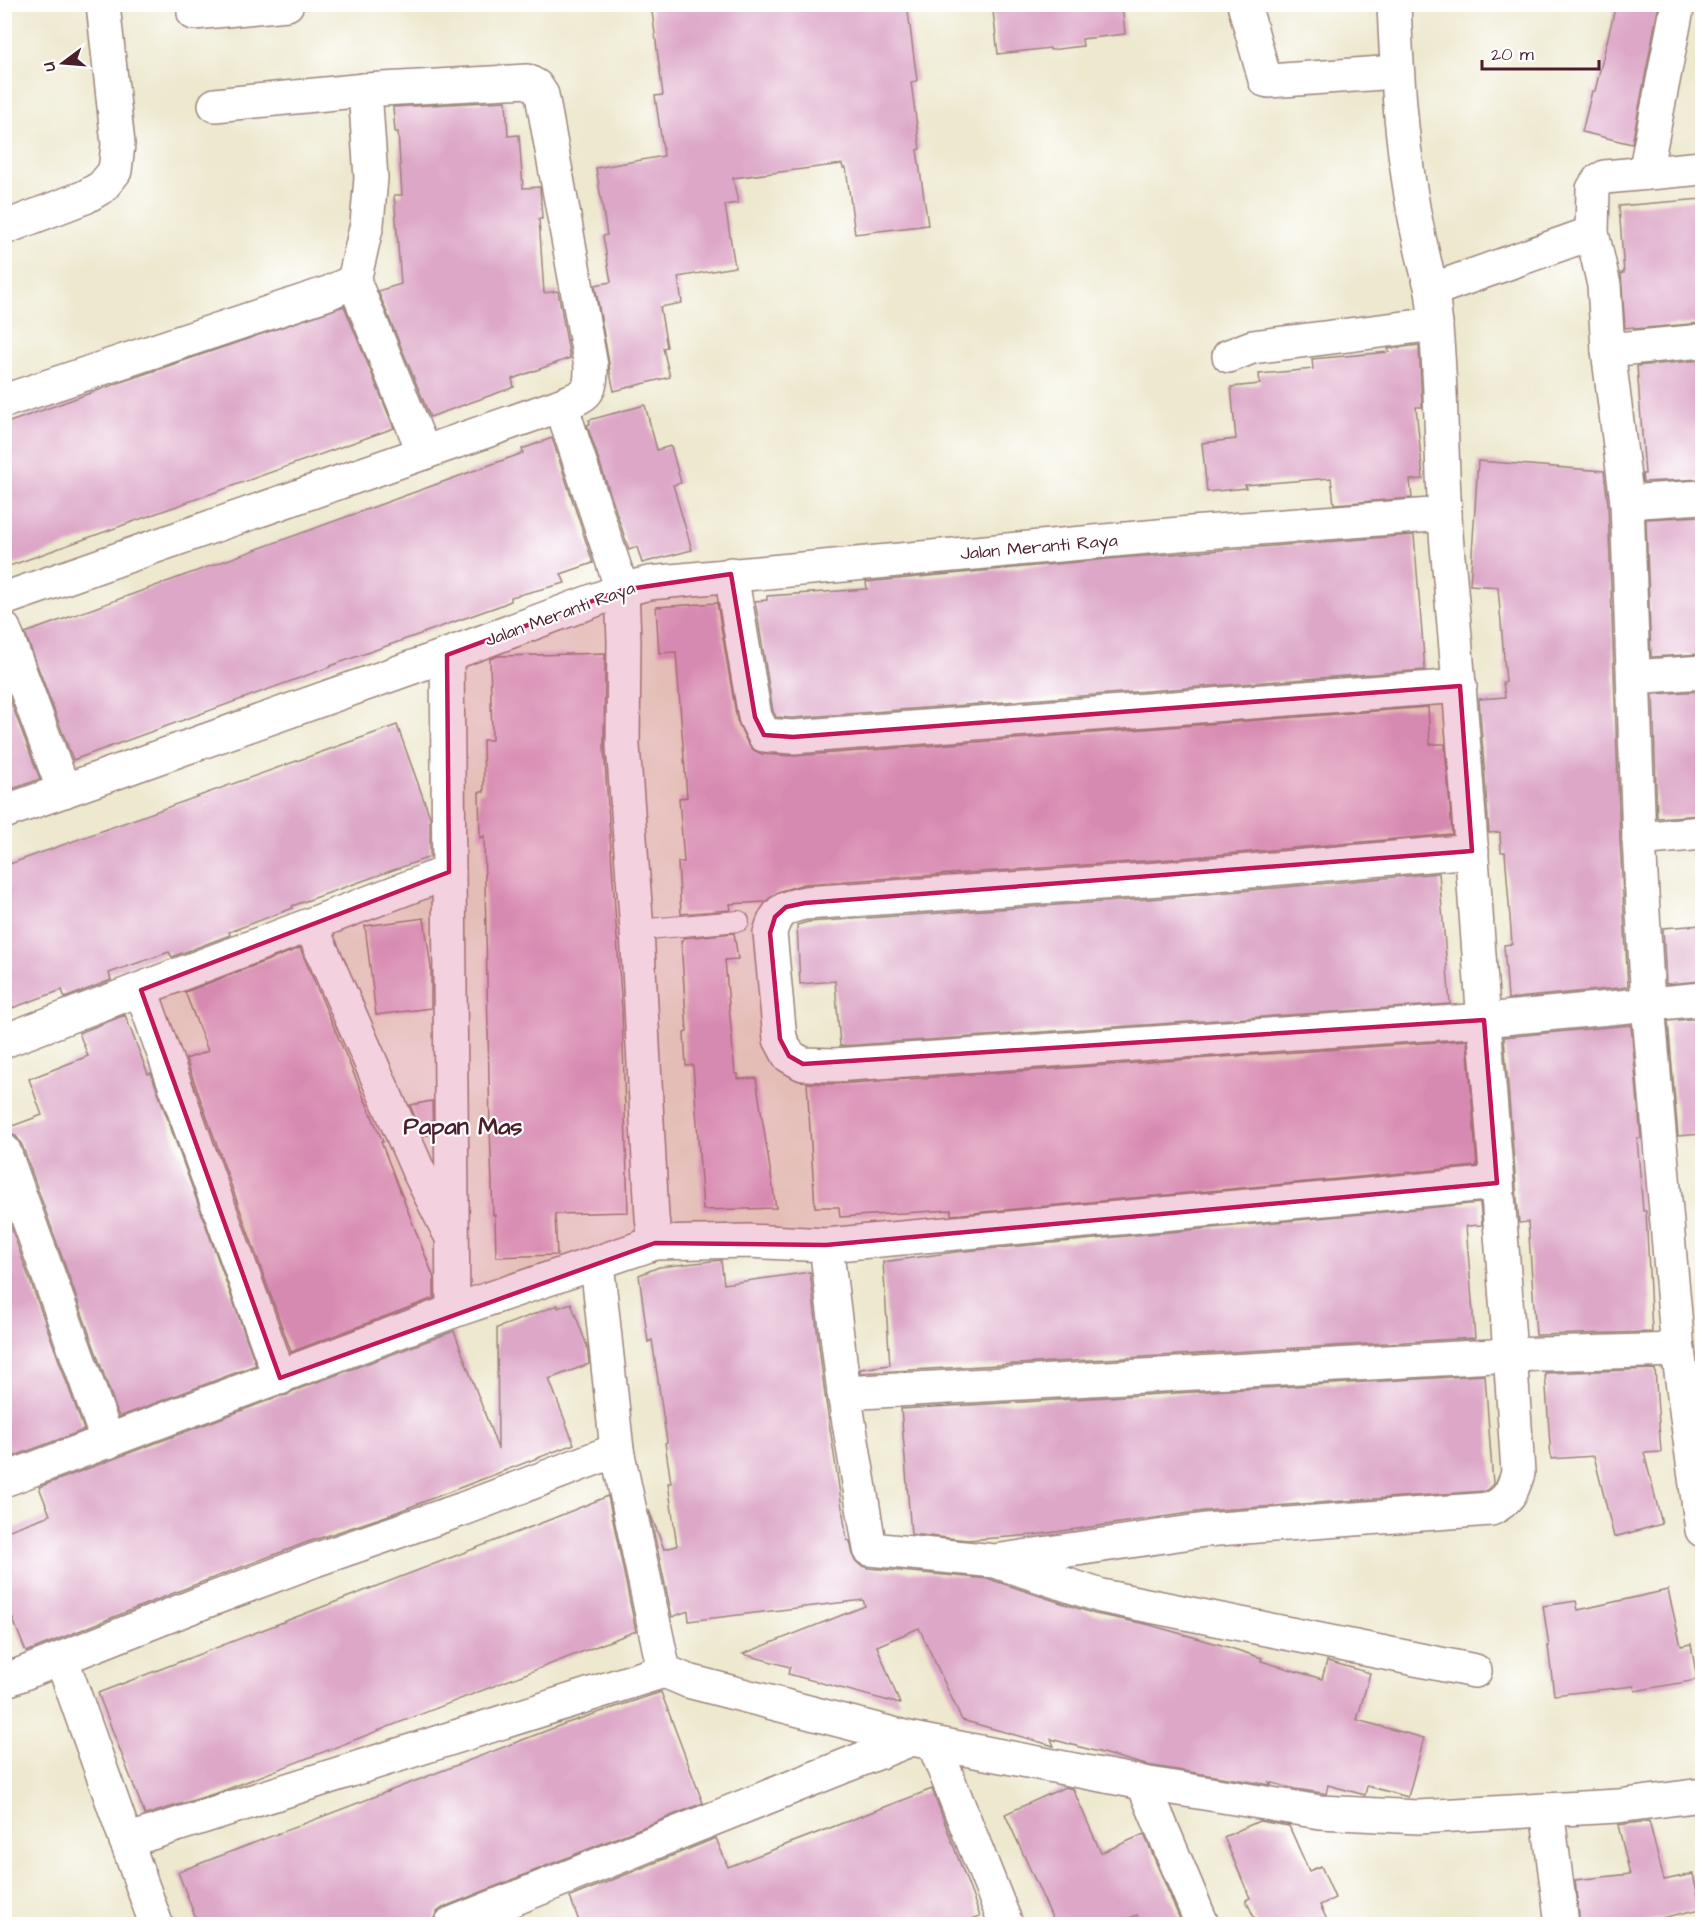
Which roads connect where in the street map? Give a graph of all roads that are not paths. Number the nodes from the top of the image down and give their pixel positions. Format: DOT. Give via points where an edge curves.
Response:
graph roads {
  1 [pos="103,4"];
  2 [pos="286,4"];
  3 [pos="1245,4"];
  4 [pos="1394,4"];
  5 [pos="1678,4"];
  6 [pos="194,13"];
  7 [pos="1396,72"];
  8 [pos="365,90"];
  9 [pos="215,105"];
  10 [pos="1702,168"];
  11 [pos="1645,173"];
  12 [pos="4,228"];
  13 [pos="1592,233"];
  14 [pos="354,281"];
  15 [pos="1432,290"];
  16 [pos="1437,324"];
  17 [pos="1702,341"];
  18 [pos="1608,350"];
  19 [pos="1229,356"];
  20 [pos="4,401"];
  21 [pos="561,405"];
  22 [pos="424,453"];
  23 [pos="1702,497"];
  24 [pos="1626,502"];
  25 [pos="1445,514"];
  26 [pos="731,574"];
  27 [pos="621,590"];
  28 [pos="4,599"];
  29 [pos="4,629"];
  30 [pos="447,655"];
  31 [pos="1702,672"];
  32 [pos="1634,677"];
  33 [pos="1460,686"];
  34 [pos="64,791"];
  35 [pos="4,812"];
  36 [pos="1702,833"];
  37 [pos="1639,839"];
  38 [pos="1472,851"];
  39 [pos="449,872"];
  40 [pos="740,921"];
  41 [pos="311,926"];
  42 [pos="637,930"];
  43 [pos="141,990"];
  44 [pos="1702,999"];
  45 [pos="1648,1004"];
  46 [pos="1484,1020"];
  47 [pos="4,1041"];
  48 [pos="4,1151"];
  49 [pos="1497,1183"];
  50 [pos="452,1239"];
  51 [pos="655,1243"];
  52 [pos="826,1245"];
  53 [pos="597,1263"];
  54 [pos="453,1311"];
  55 [pos="1678,1350"];
  56 [pos="1511,1354"];
  57 [pos="280,1378"];
  58 [pos="844,1393"];
  59 [pos="108,1442"];
  60 [pos="617,1450"];
  61 [pos="4,1480"];
  62 [pos="1702,1530"];
  63 [pos="995,1561"];
  64 [pos="62,1660"];
  65 [pos="664,1671"];
  66 [pos="1475,1671"];
  67 [pos="4,1681"];
  68 [pos="923,1742"];
  69 [pos="1143,1783"];
  70 [pos="1702,1795"];
  71 [pos="1547,1810"];
  72 [pos="126,1841"];
  73 [pos="156,1924"];
  74 [pos="451,1924"];
  75 [pos="1006,1924"];
  76 [pos="1202,1924"];
  77 [pos="1562,1924"];
  1 -- 12 [label="street" via="118,144 115,171 102,187 85,197"];
  2 -- 6 [label="street"];
  3 -- 7 [label="street" via="1265,80"];
  4 -- 7 [label="street"];
  5 -- 11 [label="street"];
  7 -- 15 [label="street" via="1419,246"];
  8 -- 9 [label="street"];
  8 -- 14 [label="street" via="371,178 367,225"];
  8 -- 21 [label="street" via="527,81 542,95 591,366 591,385 583,396"];
  10 -- 11 [label="street"];
  11 -- 13 [label="street" via="1599,180 1593,189"];
  13 -- 15 [label="street"];
  13 -- 18 [label="street" via="1604,285"];
  14 -- 20 [label="street"];
  14 -- 22 [label="street"];
  15 -- 16 [label="street"];
  16 -- 19 [label="street" via="1252,347"];
  16 -- 25 [label="street"];
  17 -- 18 [label="street"];
  18 -- 24 [label="street"];
  21 -- 22 [label="street"];
  21 -- 27 [label="street"];
  22 -- 28 [label="street"];
  23 -- 24 [label="street"];
  24 -- 32 [label="street"];
  25 -- 26 [label="street, Jalan Meranti Raya"];
  25 -- 33 [label="street"];
  26 -- 27 [label="street, Jalan Meranti Raya"];
  26 -- 33 [label="street" via="755,717 764,735 793,737"];
  27 -- 30 [label="street, Jalan Meranti Raya"];
  27 -- 42 [label="street" via="623,746"];
  29 -- 34 [label="street"];
  30 -- 34 [label="street, Jalan Meranti Raya"];
  30 -- 39 [label="street"];
  31 -- 32 [label="street"];
  32 -- 37 [label="street"];
  33 -- 38 [label="street"];
  34 -- 35 [label="street, Jalan Meranti Raya"];
  36 -- 37 [label="street"];
  37 -- 45 [label="street"];
  38 -- 46 [label="street"];
  38 -- 46 [label="street" via="1160,879 805,903 786,907 775,917 770,933 780,1039 789,1056 803,1064 835,1065"];
  39 -- 41 [label="street"];
  39 -- 50 [label="street"];
  40 -- 42 [label="lane"];
  41 -- 43 [label="street"];
  41 -- 50 [label="street"];
  42 -- 51 [label="street"];
  43 -- 47 [label="street"];
  43 -- 57 [label="street"];
  44 -- 45 [label="street"];
  45 -- 46 [label="street"];
  45 -- 55 [label="street"];
  46 -- 49 [label="street"];
  48 -- 59 [label="street"];
  49 -- 52 [label="street"];
  49 -- 56 [label="street"];
  50 -- 54 [label="street"];
  51 -- 52 [label="street" via="748,1241"];
  51 -- 53 [label="street"];
  52 -- 58 [label="street"];
  53 -- 54 [label="street"];
  53 -- 60 [label="street"];
  54 -- 57 [label="street"];
  55 -- 56 [label="street"];
  55 -- 62 [label="street"];
  56 -- 58 [label="street"];
  56 -- 63 [label="street" via="1518,1473 1504,1503 1491,1509 1205,1530"];
  57 -- 59 [label="street"];
  58 -- 63 [label="street" via="870,1549"];
  59 -- 61 [label="street"];
  60 -- 64 [label="street" via="315,1560"];
  60 -- 65 [label="street"];
  63 -- 66 [label="street" via="1101,1596"];
  64 -- 67 [label="street"];
  64 -- 72 [label="street"];
  65 -- 68 [label="street" via="688,1681"];
  65 -- 72 [label="street"];
  68 -- 69 [label="street"];
  68 -- 74 [label="street"];
  68 -- 75 [label="street"];
  69 -- 71 [label="street" via="1320,1812 1418,1817"];
  69 -- 76 [label="street"];
  70 -- 71 [label="street"];
  71 -- 77 [label="street"];
  72 -- 73 [label="street"];
}
